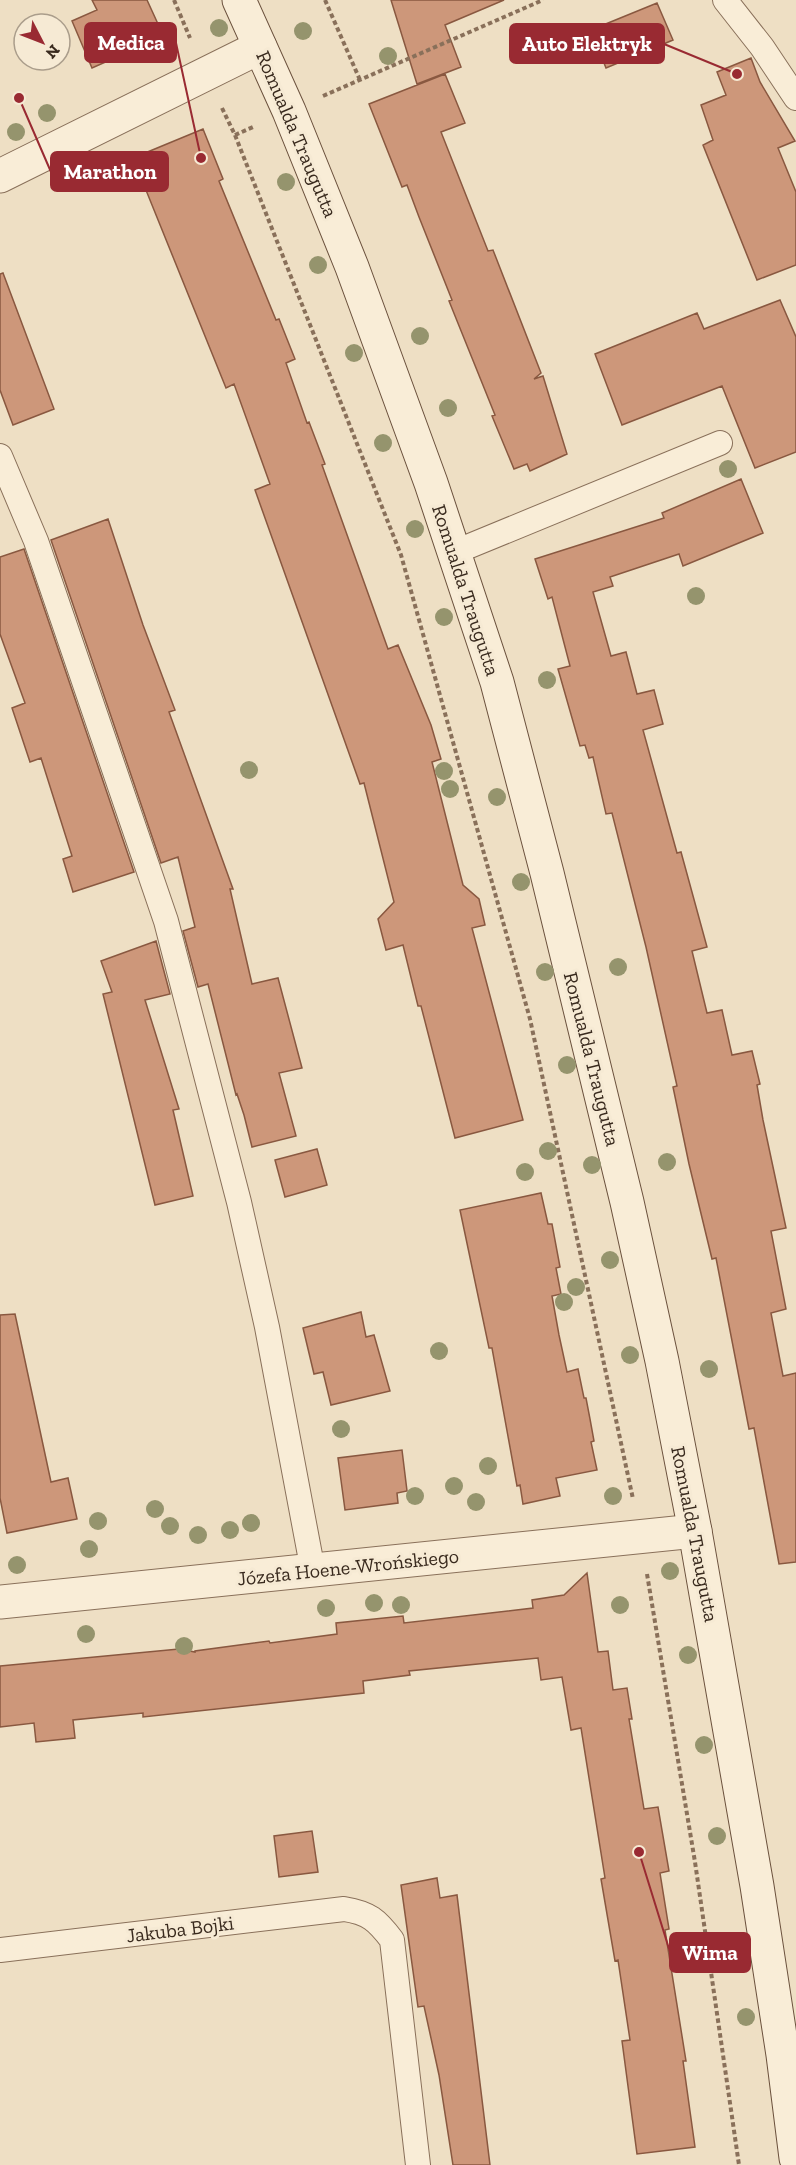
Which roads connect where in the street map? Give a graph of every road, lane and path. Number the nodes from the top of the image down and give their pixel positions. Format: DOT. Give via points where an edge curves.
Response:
graph roads {
  1 [pos="238,0"];
  2 [pos="325,0"];
  3 [pos="543,0"];
  4 [pos="725,0"];
  5 [pos="260,47"];
  6 [pos="360,80"];
  7 [pos="796,98"];
  8 [pos="221,106"];
  9 [pos="290,111"];
  10 [pos="0,176"];
  11 [pos="720,443"];
  12 [pos="0,456"];
  13 [pos="454,552"];
  14 [pos="695,1531"];
  15 [pos="640,1537"];
  16 [pos="313,1571"];
  17 [pos="0,1602"];
  18 [pos="0,1950"];
  19 [pos="796,2158"];
  20 [pos="418,2165"];
  21 [pos="739,2165"];
  1 -- 5 [label="street, Romualda Traugutta"];
  2 -- 6 [label="path"];
  3 -- 6 [label="path"];
  4 -- 7 [label="lane"];
  5 -- 9 [label="street, Romualda Traugutta"];
  5 -- 10 [label="street"];
  6 -- 9 [label="path"];
  8 -- 15 [label="path" via="401,555 530,1019"];
  9 -- 13 [label="street, Romualda Traugutta" via="382,345"];
  11 -- 13 [label="lane"];
  12 -- 16 [label="lane" via="47,573 166,921 239,1202"];
  13 -- 14 [label="street, Romualda Traugutta" via="497,682 548,873 632,1224"];
  14 -- 15 [label="street, Józefa Hoene-Wrońskiego"];
  14 -- 19 [label="street, Romualda Traugutta" via="757,1886"];
  15 -- 16 [label="street, Józefa Hoene-Wrońskiego"];
  15 -- 21 [label="path" via="695,1862"];
  16 -- 17 [label="street, Józefa Hoene-Wrońskiego"];
  18 -- 20 [label="lane, Jakuba Bojki" via="344,1909 361,1911 379,1922 392,1940"];
}
